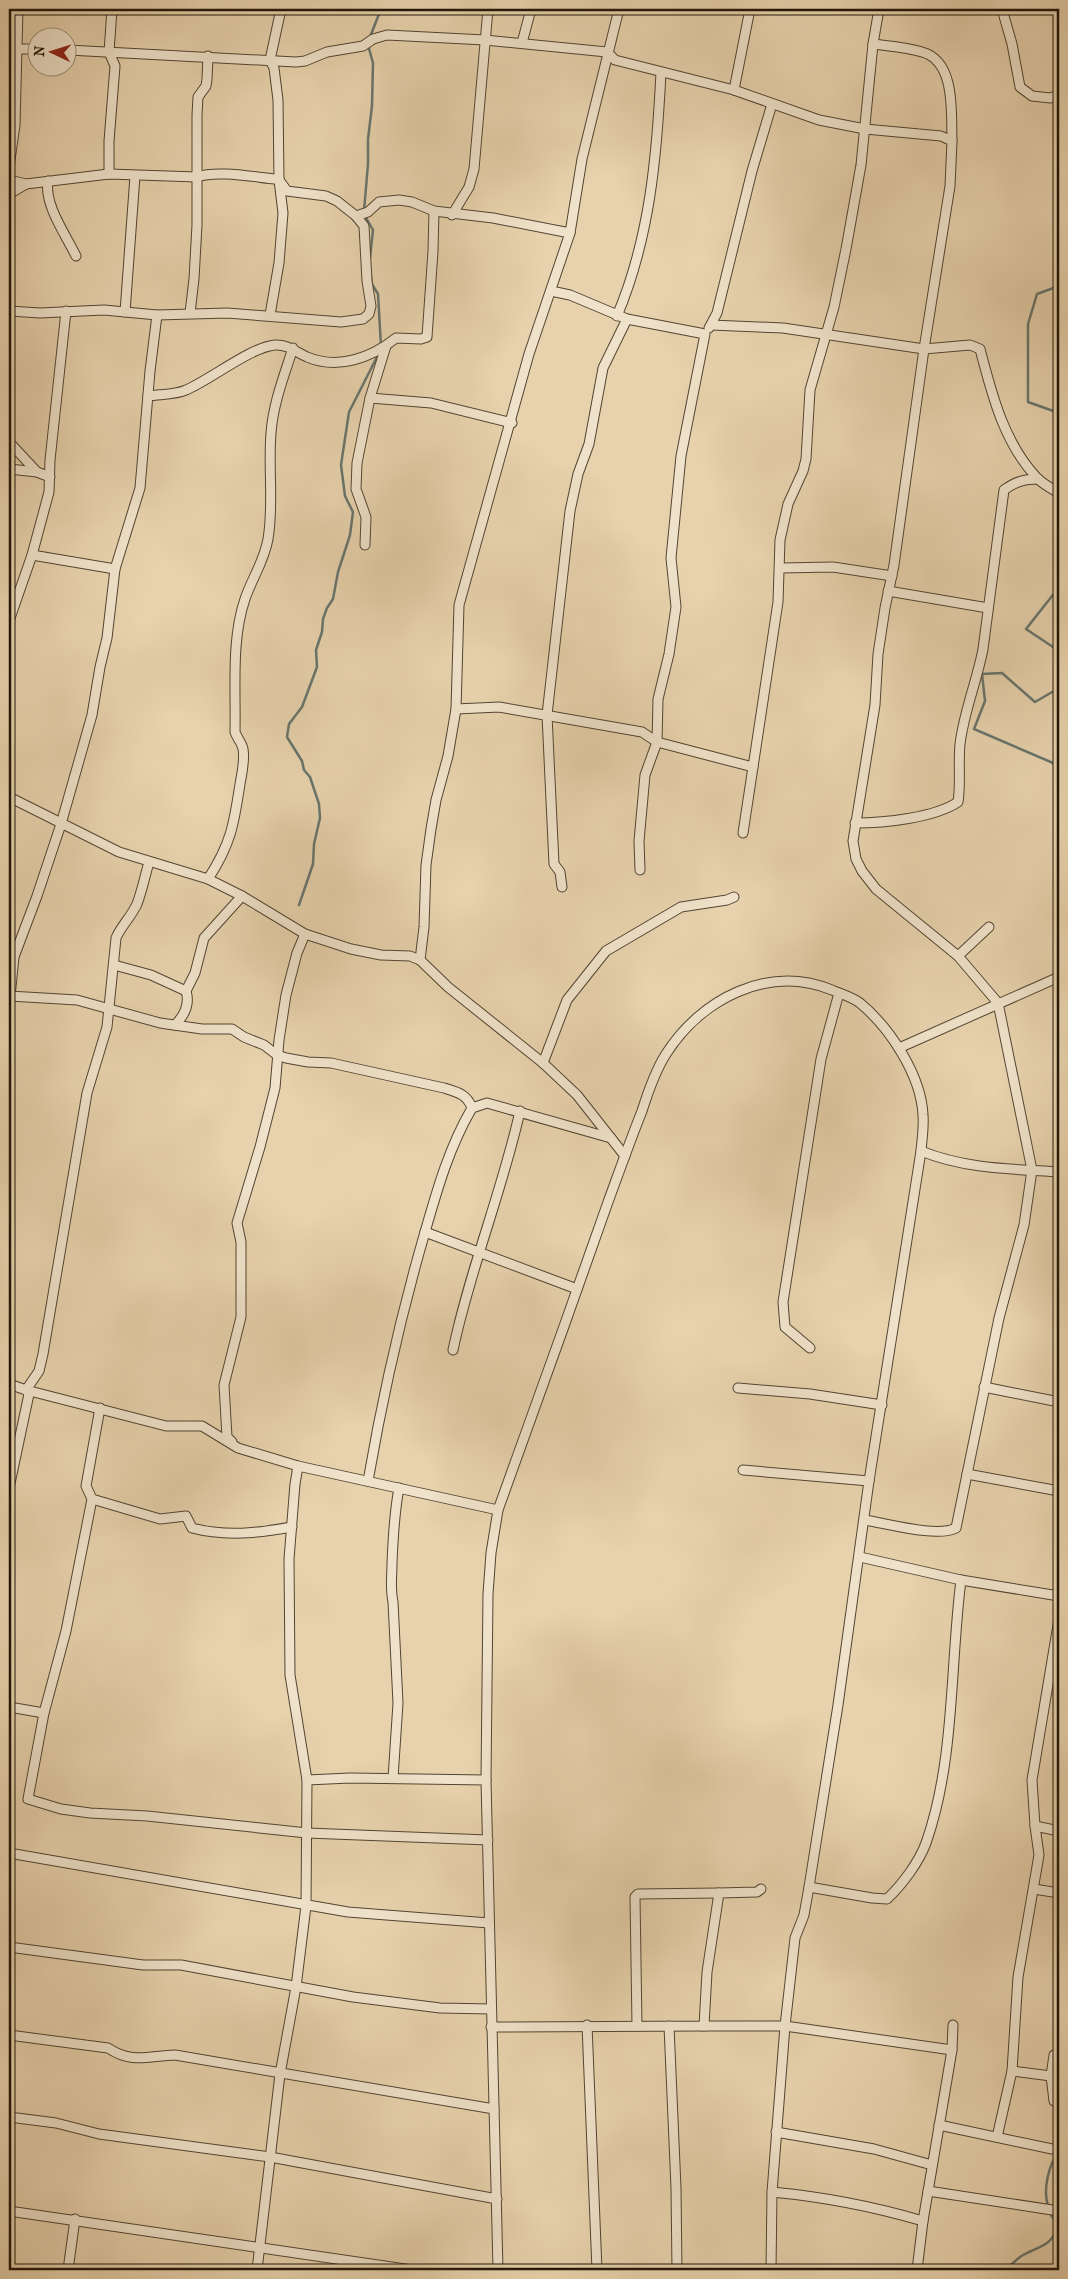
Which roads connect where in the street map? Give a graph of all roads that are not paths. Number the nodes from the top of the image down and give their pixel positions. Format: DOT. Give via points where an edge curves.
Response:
graph roads {
  1 [pos="18,9"];
  2 [pos="112,9"];
  3 [pos="281,9"];
  4 [pos="488,9"];
  5 [pos="531,9"];
  6 [pos="619,9"];
  7 [pos="750,9"];
  8 [pos="879,9"];
  9 [pos="1002,9"];
  10 [pos="485,40"];
  11 [pos="522,43"];
  12 [pos="872,44"];
  13 [pos="17,49"];
  14 [pos="28,49"];
  15 [pos="78,50"];
  16 [pos="109,52"];
  17 [pos="607,52"];
  18 [pos="208,56"];
  19 [pos="270,60"];
  20 [pos="661,72"];
  21 [pos="734,90"];
  22 [pos="1059,95"];
  23 [pos="772,104"];
  24 [pos="864,129"];
  25 [pos="952,141"];
  26 [pos="9,167"];
  27 [pos="108,174"];
  28 [pos="135,176"];
  29 [pos="197,177"];
  30 [pos="9,180"];
  31 [pos="279,180"];
  32 [pos="48,181"];
  33 [pos="26,184"];
  34 [pos="9,194"];
  35 [pos="434,211"];
  36 [pos="452,214"];
  37 [pos="356,216"];
  38 [pos="570,233"];
  39 [pos="76,256"];
  40 [pos="551,291"];
  41 [pos="9,311"];
  42 [pos="66,311"];
  43 [pos="125,312"];
  44 [pos="190,314"];
  45 [pos="157,315"];
  46 [pos="270,315"];
  47 [pos="617,316"];
  48 [pos="627,319"];
  49 [pos="711,325"];
  50 [pos="705,334"];
  51 [pos="827,335"];
  52 [pos="386,346"];
  53 [pos="292,348"];
  54 [pos="924,349"];
  55 [pos="148,396"];
  56 [pos="370,398"];
  57 [pos="512,423"];
  58 [pos="9,442"];
  59 [pos="9,470"];
  60 [pos="37,472"];
  61 [pos="50,476"];
  62 [pos="1038,479"];
  63 [pos="1059,494"];
  64 [pos="365,545"];
  65 [pos="32,555"];
  66 [pos="781,568"];
  67 [pos="115,570"];
  68 [pos="892,576"];
  69 [pos="888,591"];
  70 [pos="988,608"];
  71 [pos="9,620"];
  72 [pos="456,709"];
  73 [pos="547,716"];
  74 [pos="657,742"];
  75 [pos="753,767"];
  76 [pos="9,797"];
  77 [pos="855,823"];
  78 [pos="61,824"];
  79 [pos="743,833"];
  80 [pos="149,862"];
  81 [pos="640,870"];
  82 [pos="208,879"];
  83 [pos="562,887"];
  84 [pos="242,896"];
  85 [pos="734,897"];
  86 [pos="989,927"];
  87 [pos="305,934"];
  88 [pos="958,956"];
  89 [pos="420,960"];
  90 [pos="114,965"];
  91 [pos="1059,977"];
  92 [pos="186,991"];
  93 [pos="839,993"];
  94 [pos="9,996"];
  95 [pos="998,1003"];
  96 [pos="109,1009"];
  97 [pos="175,1025"];
  98 [pos="899,1048"];
  99 [pos="277,1055"];
  100 [pos="543,1063"];
  101 [pos="472,1108"];
  102 [pos="520,1111"];
  103 [pos="611,1138"];
  104 [pos="921,1151"];
  105 [pos="625,1156"];
  106 [pos="1032,1170"];
  107 [pos="1059,1172"];
  108 [pos="425,1232"];
  109 [pos="480,1252"];
  110 [pos="577,1289"];
  111 [pos="810,1348"];
  112 [pos="453,1350"];
  113 [pos="9,1384"];
  114 [pos="984,1387"];
  115 [pos="738,1388"];
  116 [pos="26,1390"];
  117 [pos="1059,1402"];
  118 [pos="882,1405"];
  119 [pos="100,1408"];
  120 [pos="238,1448"];
  121 [pos="298,1466"];
  122 [pos="743,1470"];
  123 [pos="967,1474"];
  124 [pos="368,1481"];
  125 [pos="869,1481"];
  126 [pos="9,1488"];
  127 [pos="399,1488"];
  128 [pos="1059,1491"];
  129 [pos="92,1499"];
  130 [pos="498,1510"];
  131 [pos="864,1520"];
  132 [pos="292,1527"];
  133 [pos="860,1557"];
  134 [pos="961,1580"];
  135 [pos="1059,1596"];
  136 [pos="1059,1618"];
  137 [pos="9,1707"];
  138 [pos="44,1713"];
  139 [pos="393,1778"];
  140 [pos="307,1780"];
  141 [pos="486,1780"];
  142 [pos="1035,1826"];
  143 [pos="1059,1831"];
  144 [pos="308,1833"];
  145 [pos="488,1840"];
  146 [pos="9,1853"];
  147 [pos="810,1887"];
  148 [pos="761,1889"];
  149 [pos="1034,1889"];
  150 [pos="719,1893"];
  151 [pos="1059,1893"];
  152 [pos="306,1906"];
  153 [pos="489,1923"];
  154 [pos="9,1947"];
  155 [pos="296,1987"];
  156 [pos="491,2009"];
  157 [pos="953,2024"];
  158 [pos="587,2025"];
  159 [pos="637,2026"];
  160 [pos="669,2026"];
  161 [pos="704,2026"];
  162 [pos="785,2026"];
  163 [pos="491,2027"];
  164 [pos="9,2035"];
  165 [pos="952,2050"];
  166 [pos="1054,2055"];
  167 [pos="1012,2071"];
  168 [pos="280,2074"];
  169 [pos="1051,2076"];
  170 [pos="1054,2101"];
  171 [pos="494,2109"];
  172 [pos="9,2117"];
  173 [pos="939,2125"];
  174 [pos="776,2132"];
  175 [pos="997,2137"];
  176 [pos="1052,2149"];
  177 [pos="270,2156"];
  178 [pos="932,2164"];
  179 [pos="928,2191"];
  180 [pos="772,2192"];
  181 [pos="497,2199"];
  182 [pos="9,2211"];
  183 [pos="1059,2211"];
  184 [pos="74,2219"];
  185 [pos="923,2221"];
  186 [pos="260,2248"];
  187 [pos="68,2270"];
  188 [pos="257,2270"];
  189 [pos="412,2270"];
  190 [pos="498,2270"];
  191 [pos="597,2270"];
  192 [pos="677,2270"];
  193 [pos="771,2270"];
  194 [pos="917,2270"];
  1 -- 13 [label="street"];
  2 -- 16 [label="street"];
  3 -- 19 [label="street"];
  4 -- 10 [label="street"];
  5 -- 11 [label="street"];
  6 -- 17 [label="street"];
  7 -- 21 [label="street"];
  8 -- 12 [label="street"];
  9 -- 22 [label="street" via="1020,86 1032,96 1050,98"];
  10 -- 11 [label="street"];
  10 -- 19 [label="street" via="387,35 363,46 327,52 304,61"];
  10 -- 36 [label="street" via="474,169 468,187"];
  11 -- 17 [label="street"];
  12 -- 24 [label="street"];
  12 -- 25 [label="street" via="924,52 937,59 946,74"];
  13 -- 14 [label="street"];
  13 -- 26 [label="street" via="15,125"];
  15 -- 16 [label="street"];
  16 -- 18 [label="street"];
  16 -- 27 [label="street" via="115,66"];
  17 -- 20 [label="street" via="615,60"];
  17 -- 38 [label="street" via="582,159"];
  18 -- 19 [label="street"];
  18 -- 29 [label="street" via="206,86 198,97"];
  19 -- 31 [label="street" via="278,100"];
  20 -- 21 [label="street"];
  20 -- 47 [label="street" via="657,142 644,234"];
  21 -- 23 [label="street"];
  23 -- 24 [label="street" via="819,120"];
  23 -- 49 [label="street" via="717,313"];
  24 -- 25 [label="street" via="941,136"];
  24 -- 51 [label="street" via="862,165"];
  25 -- 54 [label="street" via="950,186"];
  27 -- 28 [label="street"];
  27 -- 32 [label="street"];
  28 -- 29 [label="street"];
  28 -- 43 [label="street"];
  29 -- 31 [label="street"];
  29 -- 44 [label="street"];
  30 -- 33 [label="street"];
  31 -- 37 [label="street" via="286,191 326,196"];
  31 -- 46 [label="street" via="283,213"];
  32 -- 33 [label="street"];
  32 -- 39 [label="street" via="49,203"];
  33 -- 34 [label="street"];
  35 -- 36 [label="street"];
  35 -- 37 [label="street" via="412,202 388,200"];
  35 -- 52 [label="street" via="427,337 396,338"];
  36 -- 38 [label="street" via="493,218"];
  37 -- 46 [label="street" via="364,226 366,240 370,314 363,319 341,322"];
  38 -- 40 [label="street"];
  40 -- 47 [label="street" via="570,295"];
  40 -- 57 [label="street" via="529,354"];
  41 -- 42 [label="street"];
  42 -- 43 [label="street"];
  42 -- 61 [label="street"];
  43 -- 45 [label="street"];
  44 -- 45 [label="street"];
  44 -- 46 [label="street"];
  45 -- 55 [label="street"];
  47 -- 48 [label="street"];
  48 -- 50 [label="street"];
  48 -- 73 [label="street" via="603,368 589,444 570,511"];
  49 -- 50 [label="street"];
  49 -- 51 [label="street" via="783,328"];
  50 -- 74 [label="street" via="681,456 671,558 676,606 658,699"];
  51 -- 54 [label="street"];
  51 -- 66 [label="street" via="810,390 806,460 788,504 780,540"];
  52 -- 53 [label="street" via="347,362 314,360"];
  52 -- 56 [label="street"];
  53 -- 55 [label="street" via="268,347 184,391"];
  53 -- 82 [label="street" via="271,432 272,508 268,540 245,599 238,632 236,732 244,756 238,798 224,856"];
  54 -- 62 [label="street" via="970,345 980,349 1012,446"];
  54 -- 68 [label="street"];
  55 -- 67 [label="street" via="140,488"];
  56 -- 57 [label="street" via="431,403"];
  56 -- 64 [label="street" via="357,463 356,488 366,517"];
  57 -- 72 [label="street" via="459,605"];
  58 -- 60 [label="street"];
  59 -- 60 [label="street"];
  60 -- 61 [label="street"];
  61 -- 65 [label="street" via="45,510"];
  62 -- 63 [label="street"];
  62 -- 70 [label="street" via="1024,479 1004,490"];
  65 -- 67 [label="street"];
  65 -- 71 [label="street"];
  66 -- 68 [label="street" via="833,567"];
  66 -- 75 [label="street" via="774,638"];
  67 -- 78 [label="street" via="110,619 92,715"];
  68 -- 69 [label="street"];
  69 -- 70 [label="street"];
  69 -- 77 [label="street" via="878,654 875,705"];
  70 -- 77 [label="street" via="978,674 970,694 960,744 958,802 937,812 889,822"];
  72 -- 73 [label="street" via="499,707"];
  72 -- 89 [label="street" via="431,829"];
  73 -- 74 [label="street" via="642,732"];
  73 -- 83 [label="street" via="554,864 560,872"];
  74 -- 75 [label="street"];
  74 -- 81 [label="street" via="645,775 639,841"];
  75 -- 79 [label="street"];
  76 -- 78 [label="street"];
  77 -- 88 [label="street" via="853,841 862,871 876,889"];
  78 -- 80 [label="street" via="119,852"];
  78 -- 94 [label="street" via="14,956"];
  80 -- 82 [label="street"];
  80 -- 90 [label="street" via="136,904 119,930"];
  82 -- 84 [label="street"];
  84 -- 87 [label="street"];
  84 -- 92 [label="street" via="204,938 195,973"];
  85 -- 100 [label="street" via="682,907 606,951 567,1000"];
  86 -- 88 [label="street"];
  87 -- 89 [label="street" via="381,955 410,956"];
  87 -- 99 [label="street" via="286,995"];
  88 -- 95 [label="street"];
  89 -- 100 [label="street" via="448,987"];
  90 -- 92 [label="street" via="151,975"];
  90 -- 96 [label="street"];
  91 -- 95 [label="street"];
  92 -- 97 [label="street" via="187,1005"];
  93 -- 98 [label="street" via="856,1000 878,1018"];
  93 -- 105 [label="street" via="820,985 766,981 736,991 705,1011 665,1055"];
  93 -- 111 [label="street" via="821,1059 783,1302 785,1327"];
  94 -- 96 [label="street" via="71,1000"];
  95 -- 98 [label="street"];
  95 -- 106 [label="street"];
  96 -- 97 [label="street"];
  96 -- 116 [label="street" via="107,1027 87,1093 43,1354 39,1372"];
  97 -- 99 [label="street" via="232,1029"];
  98 -- 104 [label="street" via="920,1098 923,1114"];
  99 -- 101 [label="street" via="308,1062 331,1062 444,1088 462,1094"];
  99 -- 120 [label="street" via="275,1088 237,1223 241,1242 241,1317 224,1385 228,1437"];
  100 -- 103 [label="street" via="577,1095"];
  101 -- 102 [label="street" via="487,1104"];
  101 -- 108 [label="street" via="447,1159"];
  102 -- 103 [label="street"];
  102 -- 109 [label="street"];
  103 -- 105 [label="street"];
  104 -- 106 [label="street" via="969,1165"];
  104 -- 118 [label="street"];
  105 -- 110 [label="street"];
  106 -- 107 [label="street"];
  106 -- 114 [label="street" via="1024,1225"];
  108 -- 109 [label="street"];
  108 -- 124 [label="street" via="409,1286"];
  109 -- 110 [label="street"];
  109 -- 112 [label="street"];
  110 -- 130 [label="street"];
  113 -- 116 [label="street"];
  114 -- 117 [label="street"];
  114 -- 123 [label="street"];
  115 -- 118 [label="street"];
  116 -- 119 [label="street"];
  116 -- 126 [label="street" via="29,1399"];
  118 -- 125 [label="street"];
  119 -- 120 [label="street" via="166,1426 202,1426"];
  119 -- 129 [label="street" via="86,1486"];
  120 -- 121 [label="street"];
  121 -- 124 [label="street"];
  121 -- 132 [label="street"];
  122 -- 125 [label="street"];
  123 -- 128 [label="street"];
  123 -- 131 [label="street" via="959,1523 950,1531"];
  124 -- 127 [label="street"];
  125 -- 131 [label="street"];
  127 -- 130 [label="street"];
  127 -- 139 [label="street" via="394,1512 390,1586 398,1703"];
  129 -- 132 [label="street" via="160,1519 186,1516 192,1528 209,1533 249,1534"];
  129 -- 138 [label="street" via="66,1631"];
  130 -- 141 [label="street" via="490,1552 488,1594"];
  131 -- 133 [label="street"];
  132 -- 140 [label="street" via="289,1560 290,1675"];
  133 -- 134 [label="street"];
  133 -- 147 [label="street"];
  134 -- 135 [label="street"];
  134 -- 147 [label="street" via="947,1759 926,1844 887,1899"];
  136 -- 142 [label="street" via="1032,1780"];
  137 -- 138 [label="street"];
  138 -- 144 [label="street" via="28,1799 80,1812"];
  139 -- 140 [label="street"];
  139 -- 141 [label="street"];
  140 -- 144 [label="street"];
  141 -- 145 [label="street"];
  142 -- 143 [label="street"];
  142 -- 149 [label="street" via="1039,1855"];
  144 -- 145 [label="street"];
  144 -- 152 [label="street"];
  145 -- 153 [label="street"];
  146 -- 152 [label="street" via="189,1886 248,1893"];
  147 -- 162 [label="street" via="795,1938"];
  148 -- 150 [label="street" via="757,1892"];
  149 -- 151 [label="street"];
  149 -- 167 [label="street" via="1018,1977"];
  150 -- 159 [label="street" via="638,1894 635,1897"];
  150 -- 161 [label="street" via="707,1972"];
  152 -- 153 [label="street"];
  152 -- 155 [label="street"];
  153 -- 156 [label="street"];
  154 -- 155 [label="street" via="143,1965 181,1965"];
  155 -- 156 [label="street" via="440,2008"];
  155 -- 168 [label="street"];
  156 -- 163 [label="street"];
  157 -- 165 [label="street"];
  158 -- 159 [label="street"];
  158 -- 163 [label="street"];
  158 -- 191 [label="street"];
  159 -- 160 [label="street"];
  160 -- 161 [label="street"];
  160 -- 192 [label="street"];
  161 -- 162 [label="street"];
  162 -- 165 [label="street"];
  162 -- 174 [label="street"];
  163 -- 171 [label="street"];
  164 -- 168 [label="street" via="108,2048 130,2058 175,2055"];
  165 -- 173 [label="street"];
  166 -- 169 [label="street"];
  167 -- 169 [label="street"];
  167 -- 175 [label="street"];
  168 -- 171 [label="street"];
  168 -- 177 [label="street"];
  169 -- 170 [label="street"];
  171 -- 181 [label="street"];
  172 -- 177 [label="street" via="56,2123 99,2134"];
  173 -- 175 [label="street"];
  173 -- 178 [label="street"];
  174 -- 178 [label="street" via="874,2149"];
  174 -- 180 [label="street"];
  175 -- 176 [label="street"];
  177 -- 181 [label="street"];
  177 -- 186 [label="street"];
  178 -- 179 [label="street"];
  179 -- 183 [label="street"];
  179 -- 185 [label="street"];
  180 -- 185 [label="street" via="825,2197"];
  180 -- 193 [label="street"];
  181 -- 190 [label="street"];
  182 -- 184 [label="street"];
  184 -- 186 [label="street"];
  184 -- 187 [label="street"];
  185 -- 194 [label="street"];
  186 -- 188 [label="street"];
  186 -- 189 [label="street"];
}
